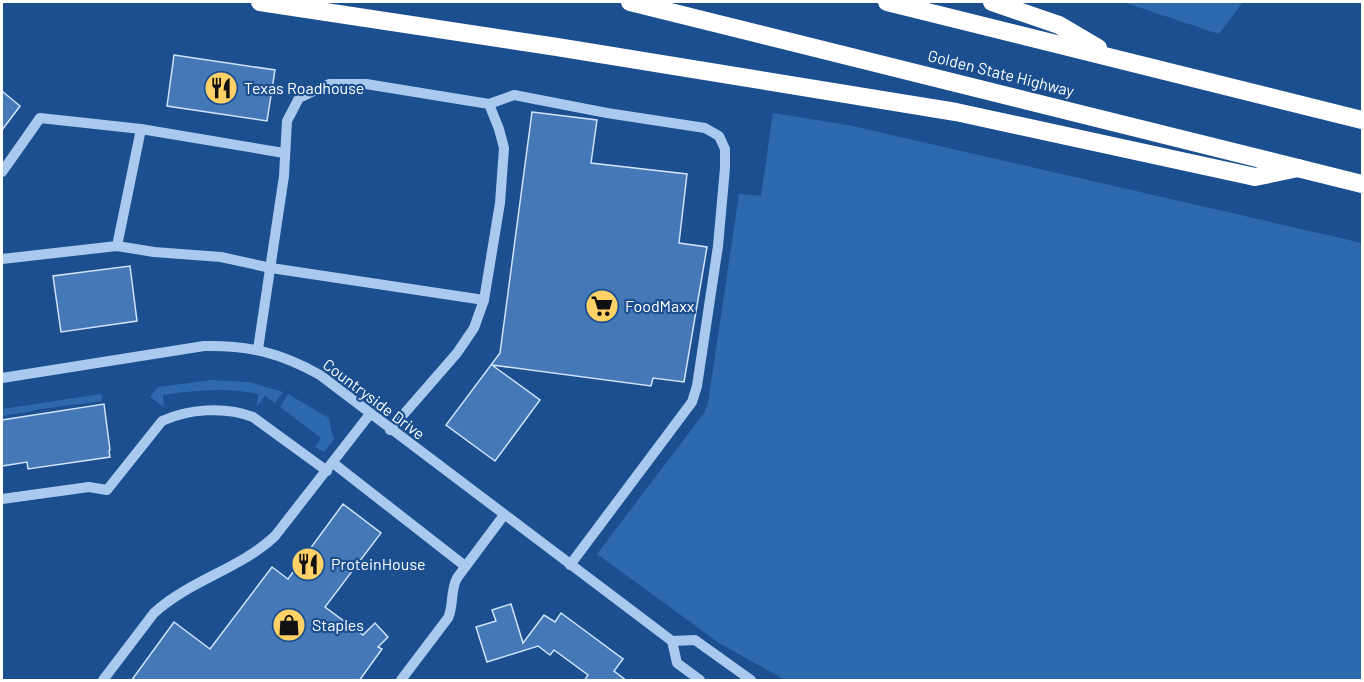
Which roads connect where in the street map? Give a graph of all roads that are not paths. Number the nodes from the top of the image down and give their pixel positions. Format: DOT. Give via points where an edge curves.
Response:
graph roads {
  1 [pos="260,2"];
  2 [pos="630,2"];
  3 [pos="886,2"];
  4 [pos="992,2"];
  5 [pos="1112,57"];
  6 [pos="489,104"];
  7 [pos="1362,120"];
  8 [pos="141,129"];
  9 [pos="284,153"];
  10 [pos="1298,168"];
  11 [pos="2,172"];
  12 [pos="1362,184"];
  13 [pos="117,246"];
  14 [pos="2,259"];
  15 [pos="271,268"];
  16 [pos="484,300"];
  17 [pos="258,350"];
  18 [pos="2,378"];
  19 [pos="370,414"];
  20 [pos="390,430"];
  21 [pos="330,467"];
  22 [pos="2,499"];
  23 [pos="504,515"];
  24 [pos="570,565"];
  25 [pos="465,566"];
  26 [pos="672,641"];
  27 [pos="103,681"];
  28 [pos="401,681"];
  29 [pos="700,681"];
  30 [pos="751,681"];
  1 -- 10 [label="highway" via="956,112 1255,177"];
  2 -- 10 [label="highway, Golden State Highway"];
  3 -- 5 [label="highway"];
  4 -- 5 [label="highway" via="1059,25"];
  5 -- 7 [label="highway"];
  6 -- 9 [label="street" via="366,84 329,84 299,98 287,122"];
  6 -- 16 [label="street" via="504,148 500,203"];
  6 -- 24 [label="street" via="514,95 705,128 719,136 725,149 717,246 692,402"];
  8 -- 9 [label="street"];
  8 -- 11 [label="street" via="40,118"];
  8 -- 13 [label="street"];
  9 -- 15 [label="street"];
  10 -- 12 [label="highway, Golden State Highway"];
  13 -- 14 [label="street"];
  13 -- 15 [label="street" via="221,257"];
  15 -- 16 [label="street"];
  15 -- 17 [label="street"];
  16 -- 20 [label="street" via="474,328 457,353"];
  17 -- 18 [label="street, Countryside Drive" via="204,346"];
  17 -- 19 [label="street, Countryside Drive" via="280,355 320,375"];
  19 -- 20 [label="street, Countryside Drive"];
  19 -- 21 [label="street"];
  20 -- 23 [label="street, Countryside Drive"];
  21 -- 22 [label="street" via="253,417 228,411 195,412 162,421 107,490 89,487"];
  21 -- 25 [label="street"];
  21 -- 27 [label="street" via="267,544 154,613"];
  23 -- 24 [label="street, Countryside Drive"];
  23 -- 25 [label="street"];
  24 -- 26 [label="street, Countryside Drive"];
  25 -- 28 [label="street" via="454,583 448,618"];
  26 -- 29 [label="street" via="677,663"];
  26 -- 30 [label="street" via="695,640"];
}
